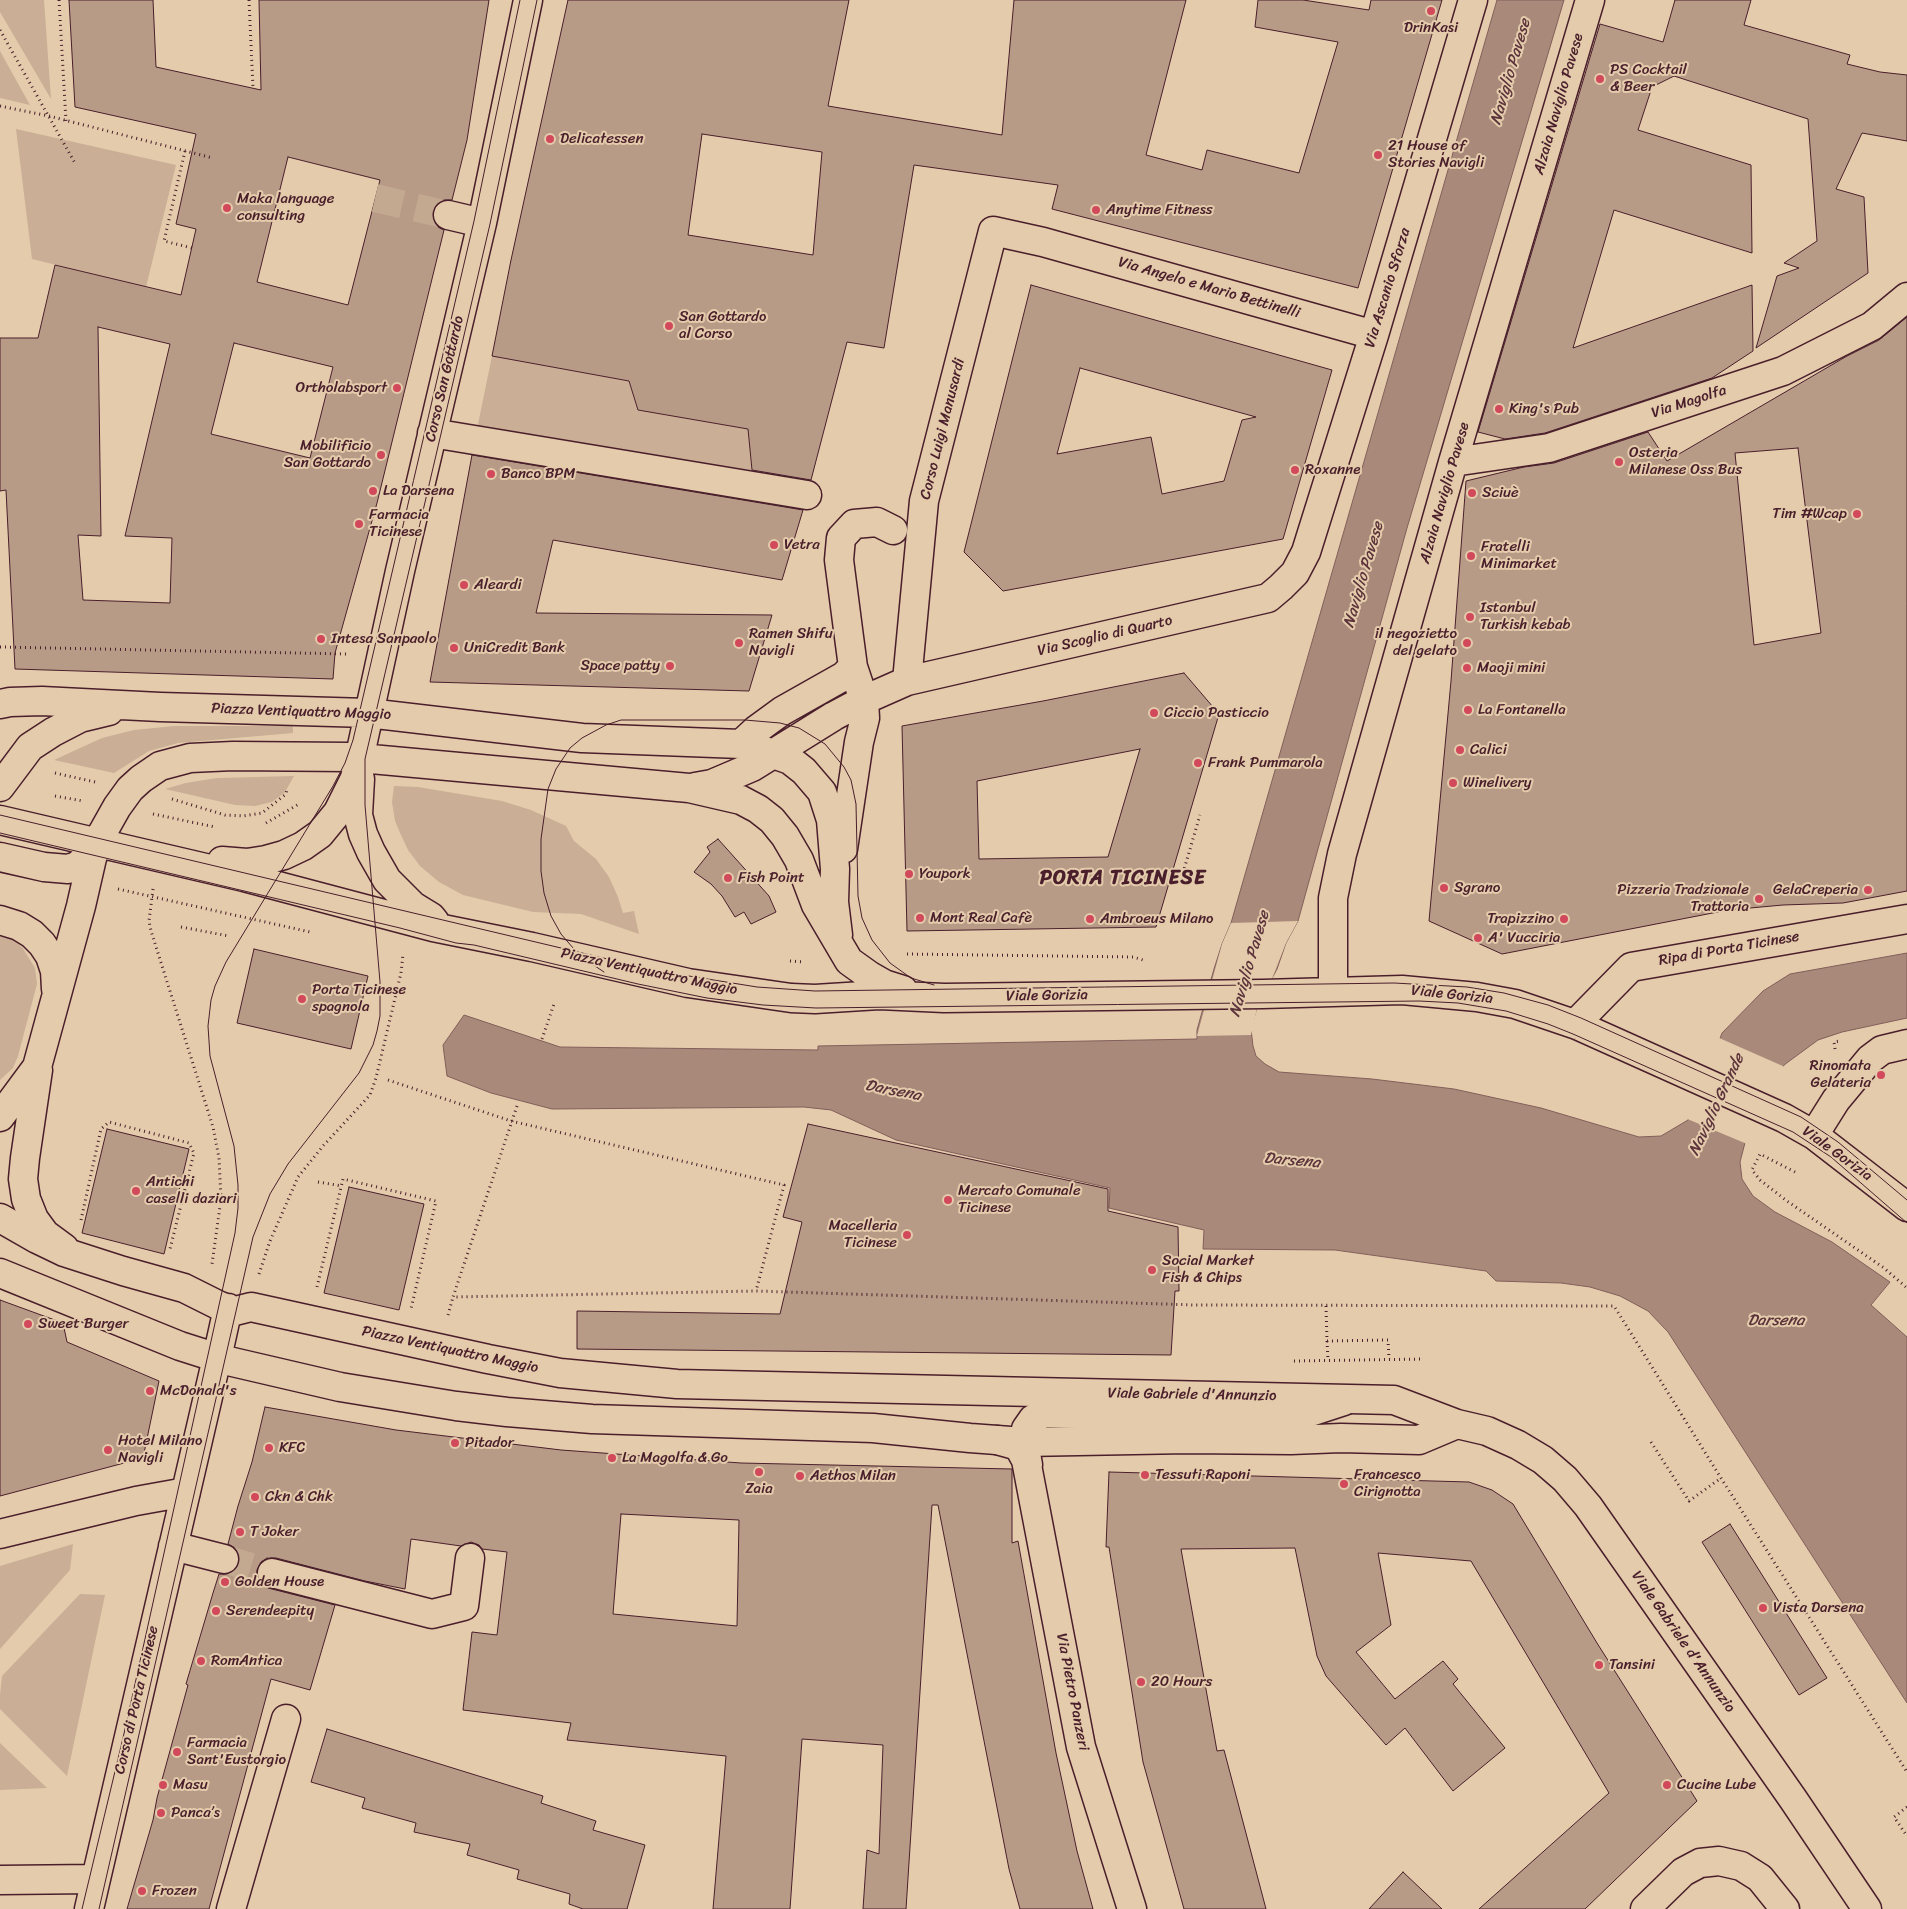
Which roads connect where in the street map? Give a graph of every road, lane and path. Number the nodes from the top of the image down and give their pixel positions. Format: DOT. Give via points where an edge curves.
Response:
graph roads {
  1 [pos="60,0"];
  2 [pos="250,0"];
  3 [pos="528,0"];
  4 [pos="1473,0"];
  5 [pos="1590,0"];
  6 [pos="0,30"];
  7 [pos="253,88"];
  8 [pos="0,106"];
  9 [pos="49,116"];
  10 [pos="66,121"];
  11 [pos="185,151"];
  12 [pos="213,158"];
  13 [pos="76,165"];
  14 [pos="448,215"];
  15 [pos="482,223"];
  16 [pos="1043,242"];
  17 [pos="192,248"];
  18 [pos="1907,297"];
  19 [pos="1374,335"];
  20 [pos="432,433"];
  21 [pos="1453,462"];
  22 [pos="807,495"];
  23 [pos="893,530"];
  24 [pos="1295,574"];
  25 [pos="0,647"];
  26 [pos="350,654"];
  27 [pos="853,667"];
  28 [pos="907,681"];
  29 [pos="864,700"];
  30 [pos="0,704"];
  31 [pos="160,707"];
  32 [pos="368,713"];
  33 [pos="741,744"];
  34 [pos="774,753"];
  35 [pos="359,758"];
  36 [pos="54,773"];
  37 [pos="102,783"];
  38 [pos="0,787"];
  39 [pos="287,787"];
  40 [pos="689,788"];
  41 [pos="170,799"];
  42 [pos="299,804"];
  43 [pos="146,813"];
  44 [pos="1200,815"];
  45 [pos="172,818"];
  46 [pos="0,820"];
  47 [pos="169,825"];
  48 [pos="258,825"];
  49 [pos="221,828"];
  50 [pos="98,842"];
  51 [pos="0,857"];
  52 [pos="159,857"];
  53 [pos="835,869"];
  54 [pos="1183,873"];
  55 [pos="154,884"];
  56 [pos="1907,919"];
  57 [pos="0,920"];
  58 [pos="182,927"];
  59 [pos="440,928"];
  60 [pos="229,936"];
  61 [pos="838,942"];
  62 [pos="404,953"];
  63 [pos="904,954"];
  64 [pos="1150,962"];
  65 [pos="1333,992"];
  66 [pos="944,998"];
  67 [pos="55,1001"];
  68 [pos="554,1004"];
  69 [pos="1577,1025"];
  70 [pos="542,1040"];
  71 [pos="1907,1044"];
  72 [pos="42,1054"];
  73 [pos="28,1080"];
  74 [pos="388,1080"];
  75 [pos="0,1100"];
  76 [pos="517,1106"];
  77 [pos="0,1117"];
  78 [pos="511,1121"];
  79 [pos="1814,1135"];
  80 [pos="1796,1172"];
  81 [pos="318,1182"];
  82 [pos="342,1186"];
  83 [pos="1907,1207"];
  84 [pos="0,1218"];
  85 [pos="80,1225"];
  86 [pos="168,1255"];
  87 [pos="94,1262"];
  88 [pos="2,1275"];
  89 [pos="1907,1288"];
  90 [pos="316,1291"];
  91 [pos="756,1292"];
  92 [pos="453,1297"];
  93 [pos="1326,1306"];
  94 [pos="228,1308"];
  95 [pos="410,1313"];
  96 [pos="447,1321"];
  97 [pos="1327,1341"];
  98 [pos="217,1358"];
  99 [pos="1389,1359"];
  100 [pos="1424,1359"];
  101 [pos="1328,1360"];
  102 [pos="1294,1361"];
  103 [pos="922,1389"];
  104 [pos="1365,1398"];
  105 [pos="1457,1424"];
  106 [pos="1010,1441"];
  107 [pos="1651,1442"];
  108 [pos="1721,1478"];
  109 [pos="186,1492"];
  110 [pos="0,1534"];
  111 [pos="173,1546"];
  112 [pos="470,1558"];
  113 [pos="224,1559"];
  114 [pos="272,1573"];
  115 [pos="286,1719"];
  116 [pos="1907,1772"];
  117 [pos="1907,1807"];
  118 [pos="1907,1836"];
  119 [pos="95,1879"];
  120 [pos="0,1880"];
  121 [pos="1651,1903"];
  122 [pos="89,1909"];
  123 [pos="231,1909"];
  124 [pos="1132,1909"];
  125 [pos="1785,1909"];
  126 [pos="1867,1909"];
  1 -- 10 [label="path"];
  2 -- 7 [label="path"];
  3 -- 15 [label="street, Corso San Gottardo"];
  4 -- 19 [label="street, Via Ascanio Sforza"];
  5 -- 21 [label="street, Alzaia Naviglio Pavese"];
  6 -- 9 [label="path"];
  8 -- 9 [label="path"];
  9 -- 10 [label="path"];
  9 -- 13 [label="path"];
  10 -- 11 [label="path"];
  11 -- 12 [label="path"];
  11 -- 17 [label="path" via="164,241"];
  14 -- 15 [label="street"];
  15 -- 20 [label="street, Corso San Gottardo"];
  16 -- 19 [label="street, Via Angelo e Mario Bettinelli"];
  16 -- 28 [label="street, Corso Luigi Manusardi" via="993,231 924,501"];
  18 -- 21 [label="street, Via Magolfa" via="1872,326 1783,371 1549,448"];
  19 -- 24 [label="street, Via Ascanio Sforza" via="1306,552"];
  20 -- 22 [label="street"];
  20 -- 32 [label="street, Corso San Gottardo"];
  21 -- 65 [label="street, Alzaia Naviglio Pavese" via="1342,854 1334,898"];
  23 -- 27 [label="street" via="877,522 854,524 841,538 839,560"];
  24 -- 28 [label="street, Via Scoglio di Quarto" via="1268,598"];
  25 -- 26 [label="path"];
  27 -- 29 [label="street"];
  27 -- 33 [label="street" via="844,676 782,711"];
  28 -- 29 [label="street, Piazza Ventiquattro Maggio"];
  29 -- 34 [label="street, Piazza Ventiquattro Maggio"];
  29 -- 53 [label="street, Piazza Ventiquattro Maggio" via="864,728 859,742 844,844"];
  30 -- 31 [label="street, Piazza Ventiquattro Maggio" via="42,701"];
  31 -- 32 [label="street, Piazza Ventiquattro Maggio"];
  31 -- 38 [label="street, Piazza Ventiquattro Maggio" via="80,718 30,747"];
  32 -- 33 [label="street, Piazza Ventiquattro Maggio" via="582,738"];
  32 -- 35 [label="street, Corso San Gottardo"];
  33 -- 34 [label="street, Piazza Ventiquattro Maggio"];
  34 -- 40 [label="street, Piazza Ventiquattro Maggio" via="733,776"];
  34 -- 53 [label="street, Piazza Ventiquattro Maggio" via="804,771 822,792 831,820"];
  35 -- 40 [label="street, Piazza Ventiquattro Maggio"];
  35 -- 50 [label="street, Piazza Ventiquattro Maggio" via="233,756 190,758 160,766 130,789"];
  35 -- 52 [label="street, Piazza Ventiquattro Maggio" via="355,778 343,805 320,834 303,846 284,855 247,862"];
  35 -- 59 [label="street" via="358,815 371,852 387,880"];
  36 -- 37 [label="path"];
  39 -- 41 [label="path" via="286,794 262,813 243,816 225,815"];
  40 -- 61 [label="street, Piazza Ventiquattro Maggio" via="741,800 772,820 799,860 816,905"];
  42 -- 48 [label="path"];
  43 -- 45 [label="path"];
  44 -- 54 [label="path"];
  45 -- 47 [label="path"];
  45 -- 49 [label="path"];
  46 -- 50 [label="street, Piazza Ventiquattro Maggio"];
  50 -- 51 [label="street, Piazza Ventiquattro Maggio" via="83,862 68,869 44,868"];
  50 -- 52 [label="street, Piazza Ventiquattro Maggio"];
  50 -- 67 [label="street, Piazza Ventiquattro Maggio"];
  52 -- 59 [label="street, Piazza Ventiquattro Maggio"];
  53 -- 61 [label="street, Piazza Ventiquattro Maggio"];
  55 -- 94 [label="path" via="149,921 151,931 213,1127 219,1158 221,1199 211,1271"];
  56 -- 69 [label="street, Ripa di Porta Ticinese" via="1631,967"];
  57 -- 67 [label="street" via="19,926 42,944 55,971"];
  58 -- 60 [label="path"];
  59 -- 66 [label="street, Piazza Ventiquattro Maggio" via="680,981 791,998 815,1000 879,995"];
  61 -- 66 [label="street, Piazza Ventiquattro Maggio" via="849,960 870,976 901,990"];
  62 -- 94 [label="path" via="370,1095 298,1177 270,1241 257,1283"];
  63 -- 64 [label="path" via="1132,957"];
  65 -- 66 [label="street, Viale Gorizia"];
  65 -- 69 [label="street, Viale Gorizia" via="1410,990 1478,996"];
  67 -- 72 [label="street, Piazza Ventiquattro Maggio"];
  68 -- 70 [label="path"];
  69 -- 79 [label="street, Viale Gorizia" via="1784,1118"];
  71 -- 79 [label="street" via="1882,1050 1870,1059 1836,1100"];
  72 -- 73 [label="street, Piazza Ventiquattro Maggio"];
  72 -- 87 [label="street" via="25,1158 26,1199 34,1219 45,1234 76,1256"];
  73 -- 75 [label="street"];
  73 -- 77 [label="street, Piazza Ventiquattro Maggio"];
  74 -- 78 [label="path"];
  76 -- 78 [label="path"];
  78 -- 91 [label="path" via="784,1185"];
  78 -- 92 [label="path"];
  79 -- 83 [label="street, Viale Gorizia"];
  80 -- 89 [label="path" via="1760,1154 1752,1170 1787,1201 1884,1268"];
  81 -- 82 [label="path"];
  82 -- 90 [label="path"];
  82 -- 95 [label="path" via="343,1179 436,1201"];
  84 -- 87 [label="street, Piazza Ventiquattro Maggio" via="36,1239"];
  85 -- 86 [label="path" via="101,1129 109,1122 189,1143 194,1153"];
  87 -- 94 [label="street, Piazza Ventiquattro Maggio" via="184,1288"];
  88 -- 98 [label="street"];
  91 -- 92 [label="path"];
  91 -- 93 [label="path"];
  92 -- 96 [label="path"];
  93 -- 97 [label="path"];
  93 -- 108 [label="path" via="1614,1306"];
  94 -- 98 [label="street, Corso di Porta Ticinese"];
  94 -- 103 [label="street, Piazza Ventiquattro Maggio" via="251,1307 524,1367 600,1378 677,1384"];
  97 -- 99 [label="path" via="1388,1340"];
  97 -- 101 [label="path"];
  98 -- 106 [label="street" via="340,1388 507,1412 592,1419 856,1427"];
  98 -- 109 [label="street, Corso di Porta Ticinese"];
  99 -- 100 [label="path"];
  99 -- 101 [label="path"];
  101 -- 102 [label="path"];
  103 -- 104 [label="street, Viale Gabriele d'Annunzio"];
  104 -- 105 [label="street, Viale Gabriele d'Annunzio" via="1394,1400"];
  104 -- 106 [label="street" via="1340,1401 1280,1419 1044,1413"];
  105 -- 106 [label="street" via="1419,1440"];
  105 -- 126 [label="street, Viale Gabriele d'Annunzio" via="1487,1431 1543,1460 1588,1506"];
  106 -- 124 [label="street, Via Pietro Panzeri" via="1020,1449 1029,1471 1081,1746"];
  107 -- 108 [label="path" via="1689,1501"];
  108 -- 116 [label="path"];
  109 -- 110 [label="street"];
  109 -- 111 [label="street, Corso di Porta Ticinese"];
  111 -- 113 [label="street"];
  111 -- 119 [label="street, Corso di Porta Ticinese"];
  112 -- 114 [label="street" via="464,1606 432,1614"];
  115 -- 123 [label="street"];
  117 -- 118 [label="path" via="1894,1817"];
  119 -- 120 [label="street"];
  119 -- 122 [label="street, Corso di Porta Ticinese"];
  121 -- 125 [label="street" via="1683,1872 1700,1863 1719,1861 1741,1866 1760,1878"];
}
